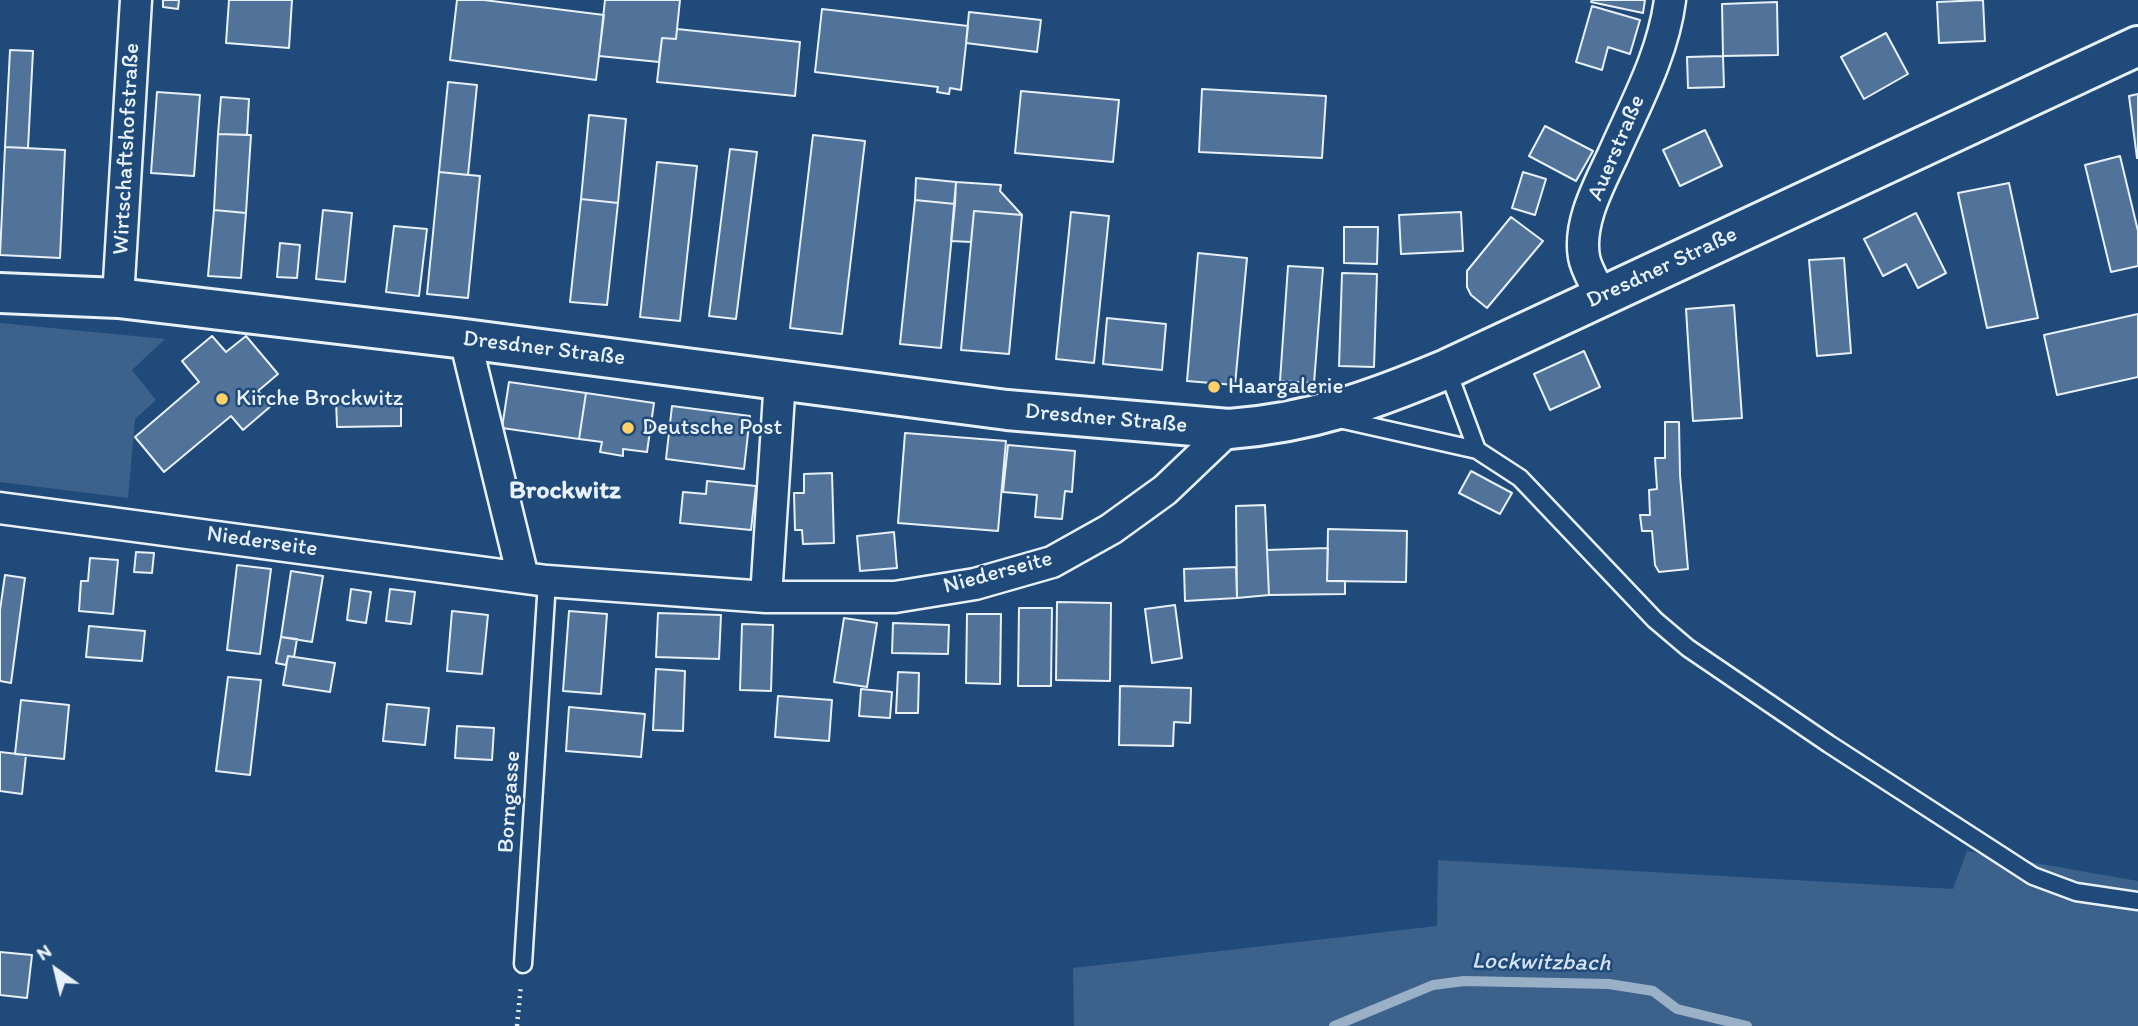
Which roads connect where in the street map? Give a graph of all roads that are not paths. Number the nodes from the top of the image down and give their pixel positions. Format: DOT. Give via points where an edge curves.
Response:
graph roads {
  1 [pos="136,0"];
  2 [pos="1671,0"];
  3 [pos="2138,46"];
  4 [pos="0,293"];
  5 [pos="1601,296"];
  6 [pos="118,298"];
  7 [pos="465,339"];
  8 [pos="1447,369"];
  9 [pos="780,379"];
  10 [pos="1323,415"];
  11 [pos="1229,429"];
  12 [pos="1478,450"];
  13 [pos="0,508"];
  14 [pos="535,579"];
  15 [pos="766,597"];
  16 [pos="2138,901"];
  17 [pos="523,964"];
  1 -- 6 [label="street, Wirtschaftshofstraße"];
  2 -- 5 [label="street, Auerstraße" via="1654,64 1584,227 1584,258"];
  3 -- 5 [label="main road, Dresdner Straße"];
  4 -- 6 [label="main road, Dresdner Straße"];
  5 -- 8 [label="main road, Dresdner Straße"];
  6 -- 7 [label="main road, Dresdner Straße"];
  7 -- 9 [label="main road, Dresdner Straße"];
  7 -- 14 [label="street"];
  8 -- 10 [label="main road, Dresdner Straße"];
  8 -- 12 [label="lane"];
  9 -- 11 [label="main road, Dresdner Straße" via="1007,410"];
  9 -- 15 [label="street"];
  10 -- 11 [label="main road, Dresdner Straße"];
  10 -- 12 [label="lane"];
  11 -- 15 [label="street, Niederseite" via="1165,490 1052,562 975,583 895,597"];
  12 -- 16 [label="lane" via="1521,478 1655,620 1688,648 2033,876 2076,892"];
  13 -- 14 [label="street, Niederseite"];
  14 -- 15 [label="street, Niederseite"];
  14 -- 17 [label="lane, Borngasse"];
}
